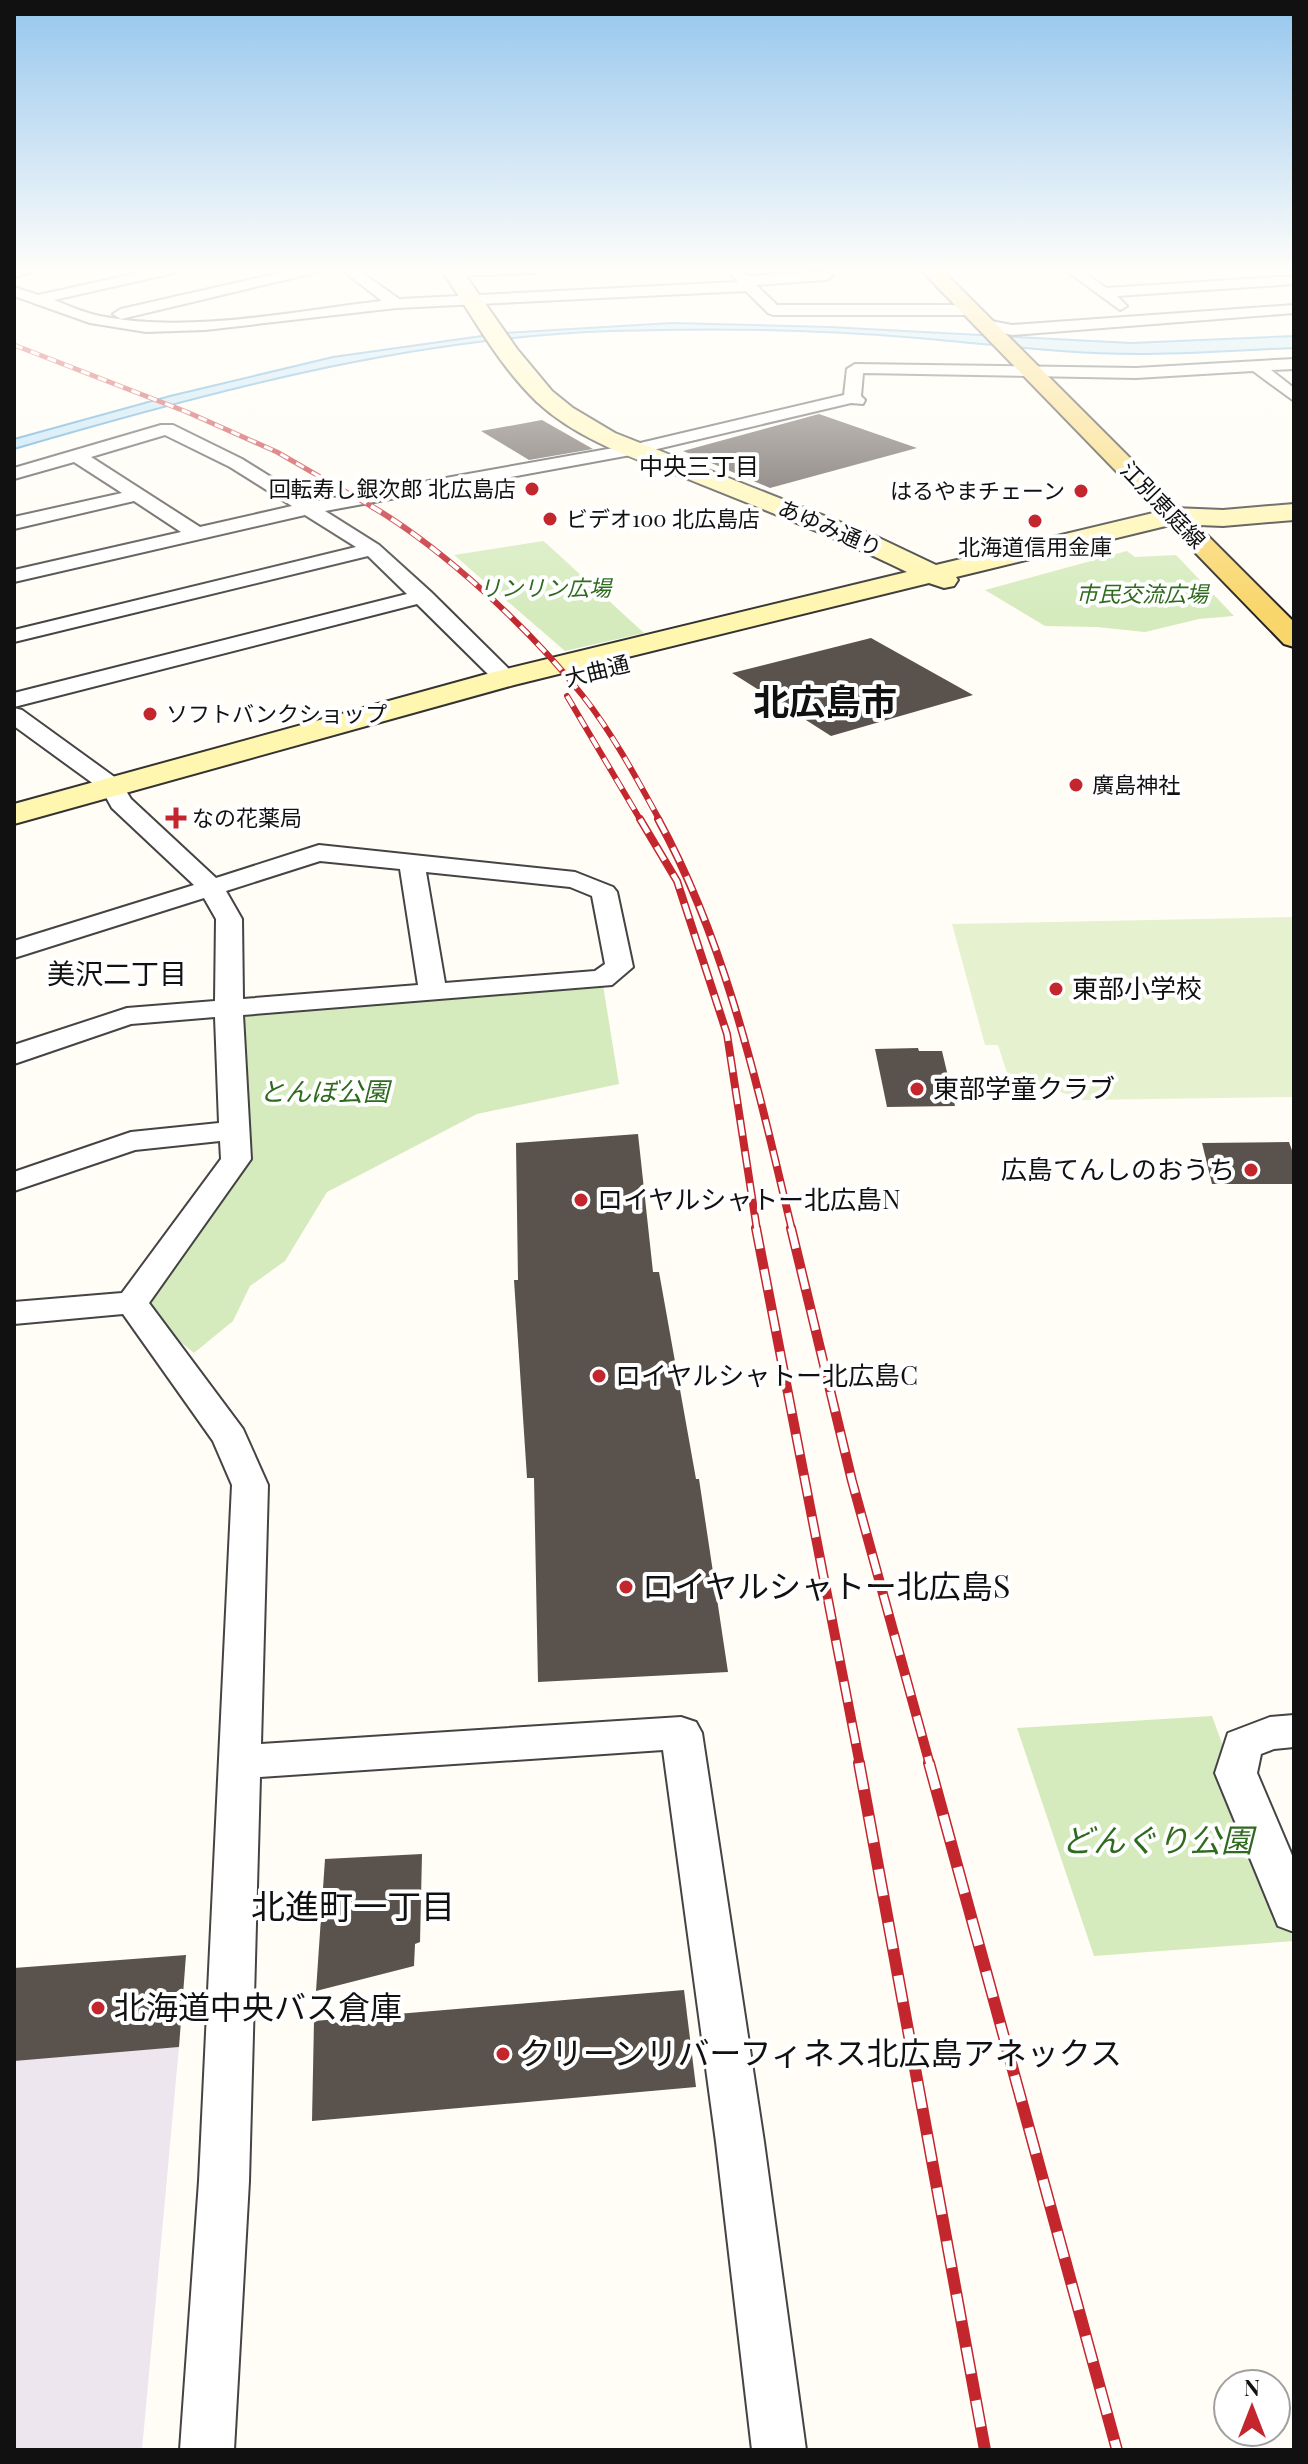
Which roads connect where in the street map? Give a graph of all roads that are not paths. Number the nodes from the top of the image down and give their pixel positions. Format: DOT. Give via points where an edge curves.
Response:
graph roads {
  1 [pos="534,384"];
  2 [pos="855,384"];
  3 [pos="1044,384"];
  4 [pos="636,449"];
  5 [pos="77,456"];
  6 [pos="14,474"];
  7 [pos="138,495"];
  8 [pos="309,508"];
  9 [pos="1292,514"];
  10 [pos="1179,521"];
  11 [pos="14,523"];
  12 [pos="196,533"];
  13 [pos="372,549"];
  14 [pos="14,576"];
  15 [pos="943,579"];
  16 [pos="424,596"];
  17 [pos="14,636"];
  18 [pos="1294,638"];
  19 [pos="505,678"];
  20 [pos="14,700"];
  21 [pos="14,715"];
  22 [pos="116,794"];
  23 [pos="14,814"];
  24 [pos="14,832"];
  25 [pos="412,863"];
  26 [pos="212,888"];
  27 [pos="14,950"];
  28 [pos="433,993"];
  29 [pos="229,1010"];
  30 [pos="14,1055"];
  31 [pos="235,1131"];
  32 [pos="14,1182"];
  33 [pos="132,1303"];
  34 [pos="14,1313"];
  35 [pos="1294,1731"];
  36 [pos="242,1762"];
  37 [pos="1294,1913"];
  38 [pos="207,2450"];
  39 [pos="779,2450"];
  1 -- 4 [label="main road, あゆみ通り" via="565,413"];
  2 -- 4 [label="street" via="854,399"];
  3 -- 10 [label="main road, 江別恵庭線"];
  4 -- 8 [label="street"];
  4 -- 15 [label="main road, あゆみ通り" via="866,542"];
  5 -- 6 [label="street"];
  5 -- 7 [label="street"];
  5 -- 8 [label="street" via="167,429"];
  7 -- 11 [label="street"];
  7 -- 12 [label="street"];
  8 -- 12 [label="street"];
  8 -- 13 [label="street"];
  9 -- 10 [label="main road, 大曲通"];
  10 -- 15 [label="main road, 大曲通"];
  10 -- 18 [label="main road, 江別恵庭線"];
  12 -- 14 [label="street"];
  13 -- 16 [label="street"];
  13 -- 17 [label="street"];
  15 -- 19 [label="main road, 大曲通"];
  15 -- 22 [label="main road, 大曲通"];
  16 -- 19 [label="street"];
  16 -- 20 [label="street"];
  19 -- 22 [label="main road, 大曲通"];
  21 -- 22 [label="street"];
  22 -- 23 [label="main road, 大曲通"];
  22 -- 24 [label="main road, 大曲通"];
  22 -- 26 [label="street"];
  25 -- 26 [label="street" via="319,853"];
  25 -- 28 [label="street"];
  25 -- 28 [label="street" via="575,880 604,892 619,967 602,979"];
  26 -- 27 [label="street"];
  26 -- 29 [label="street" via="229,919"];
  28 -- 29 [label="street"];
  29 -- 30 [label="street" via="127,1016"];
  29 -- 31 [label="street"];
  31 -- 32 [label="street" via="131,1141"];
  31 -- 33 [label="street" via="236,1159"];
  33 -- 34 [label="street"];
  33 -- 36 [label="street" via="230,1438 250,1485"];
  35 -- 37 [label="street" via="1243,1744 1236,1773"];
  36 -- 38 [label="street"];
  36 -- 39 [label="street" via="681,1733"];
}
